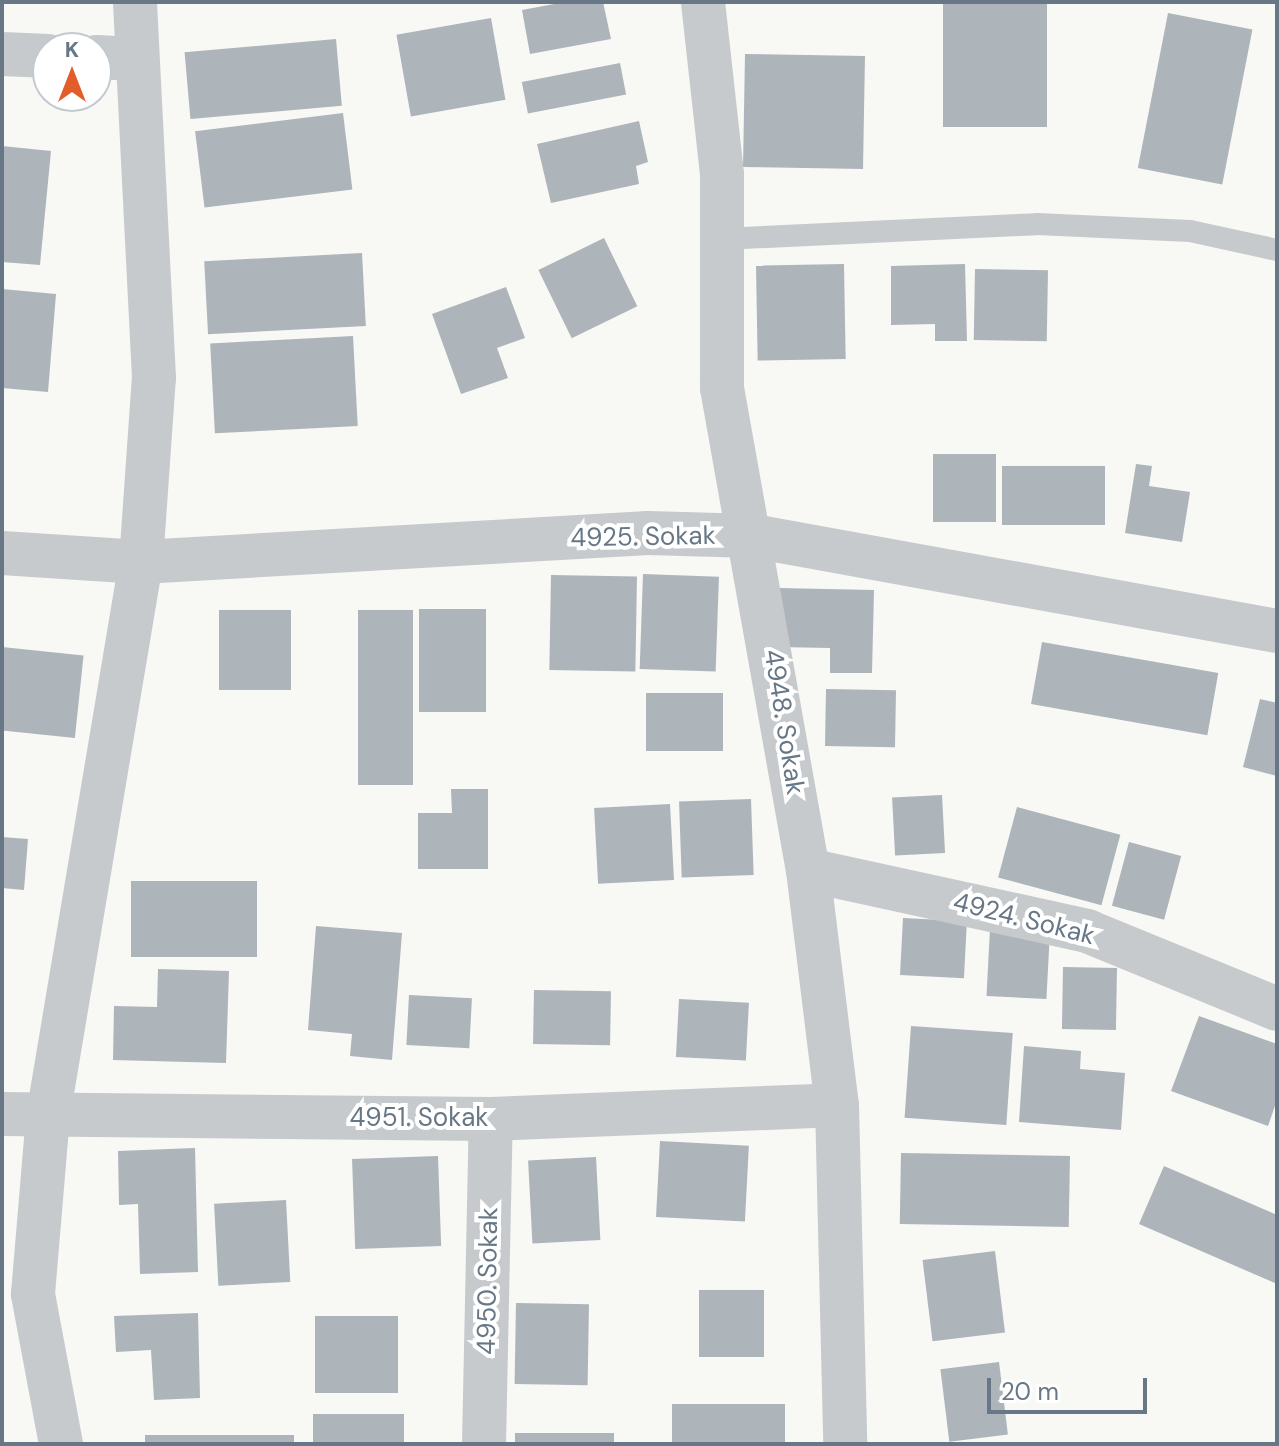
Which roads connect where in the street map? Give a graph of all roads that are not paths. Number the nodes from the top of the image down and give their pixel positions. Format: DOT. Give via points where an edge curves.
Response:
graph roads {
  1 [pos="135,2"];
  2 [pos="703,2"];
  3 [pos="2,54"];
  4 [pos="32,55"];
  5 [pos="117,58"];
  6 [pos="722,239"];
  7 [pos="1277,250"];
  8 [pos="753,536"];
  9 [pos="2,553"];
  10 [pos="141,562"];
  11 [pos="1277,631"];
  12 [pos="808,870"];
  13 [pos="1277,1009"];
  14 [pos="837,1105"];
  15 [pos="2,1114"];
  16 [pos="48,1116"];
  17 [pos="491,1119"];
  18 [pos="61,1444"];
  19 [pos="484,1444"];
  20 [pos="845,1444"];
  1 -- 5 [label="street"];
  2 -- 6 [label="street, 4948. Sokak" via="722,175"];
  3 -- 4 [label="street"];
  5 -- 10 [label="street" via="154,378"];
  6 -- 7 [label="lane" via="1037,224 1190,231"];
  6 -- 8 [label="street, 4948. Sokak" via="722,388"];
  8 -- 10 [label="street, 4925. Sokak" via="648,533"];
  8 -- 11 [label="street, 4925. Sokak" via="1239,619"];
  8 -- 12 [label="street, 4948. Sokak"];
  9 -- 10 [label="street, 4925. Sokak"];
  10 -- 16 [label="street"];
  12 -- 13 [label="street, 4924. Sokak" via="1087,931"];
  12 -- 14 [label="street, 4948. Sokak"];
  14 -- 17 [label="street, 4951. Sokak"];
  14 -- 20 [label="street, 4948. Sokak"];
  15 -- 16 [label="street, 4951. Sokak"];
  16 -- 17 [label="street, 4951. Sokak"];
  16 -- 18 [label="street" via="33,1294"];
  17 -- 19 [label="street, 4950. Sokak"];
}
